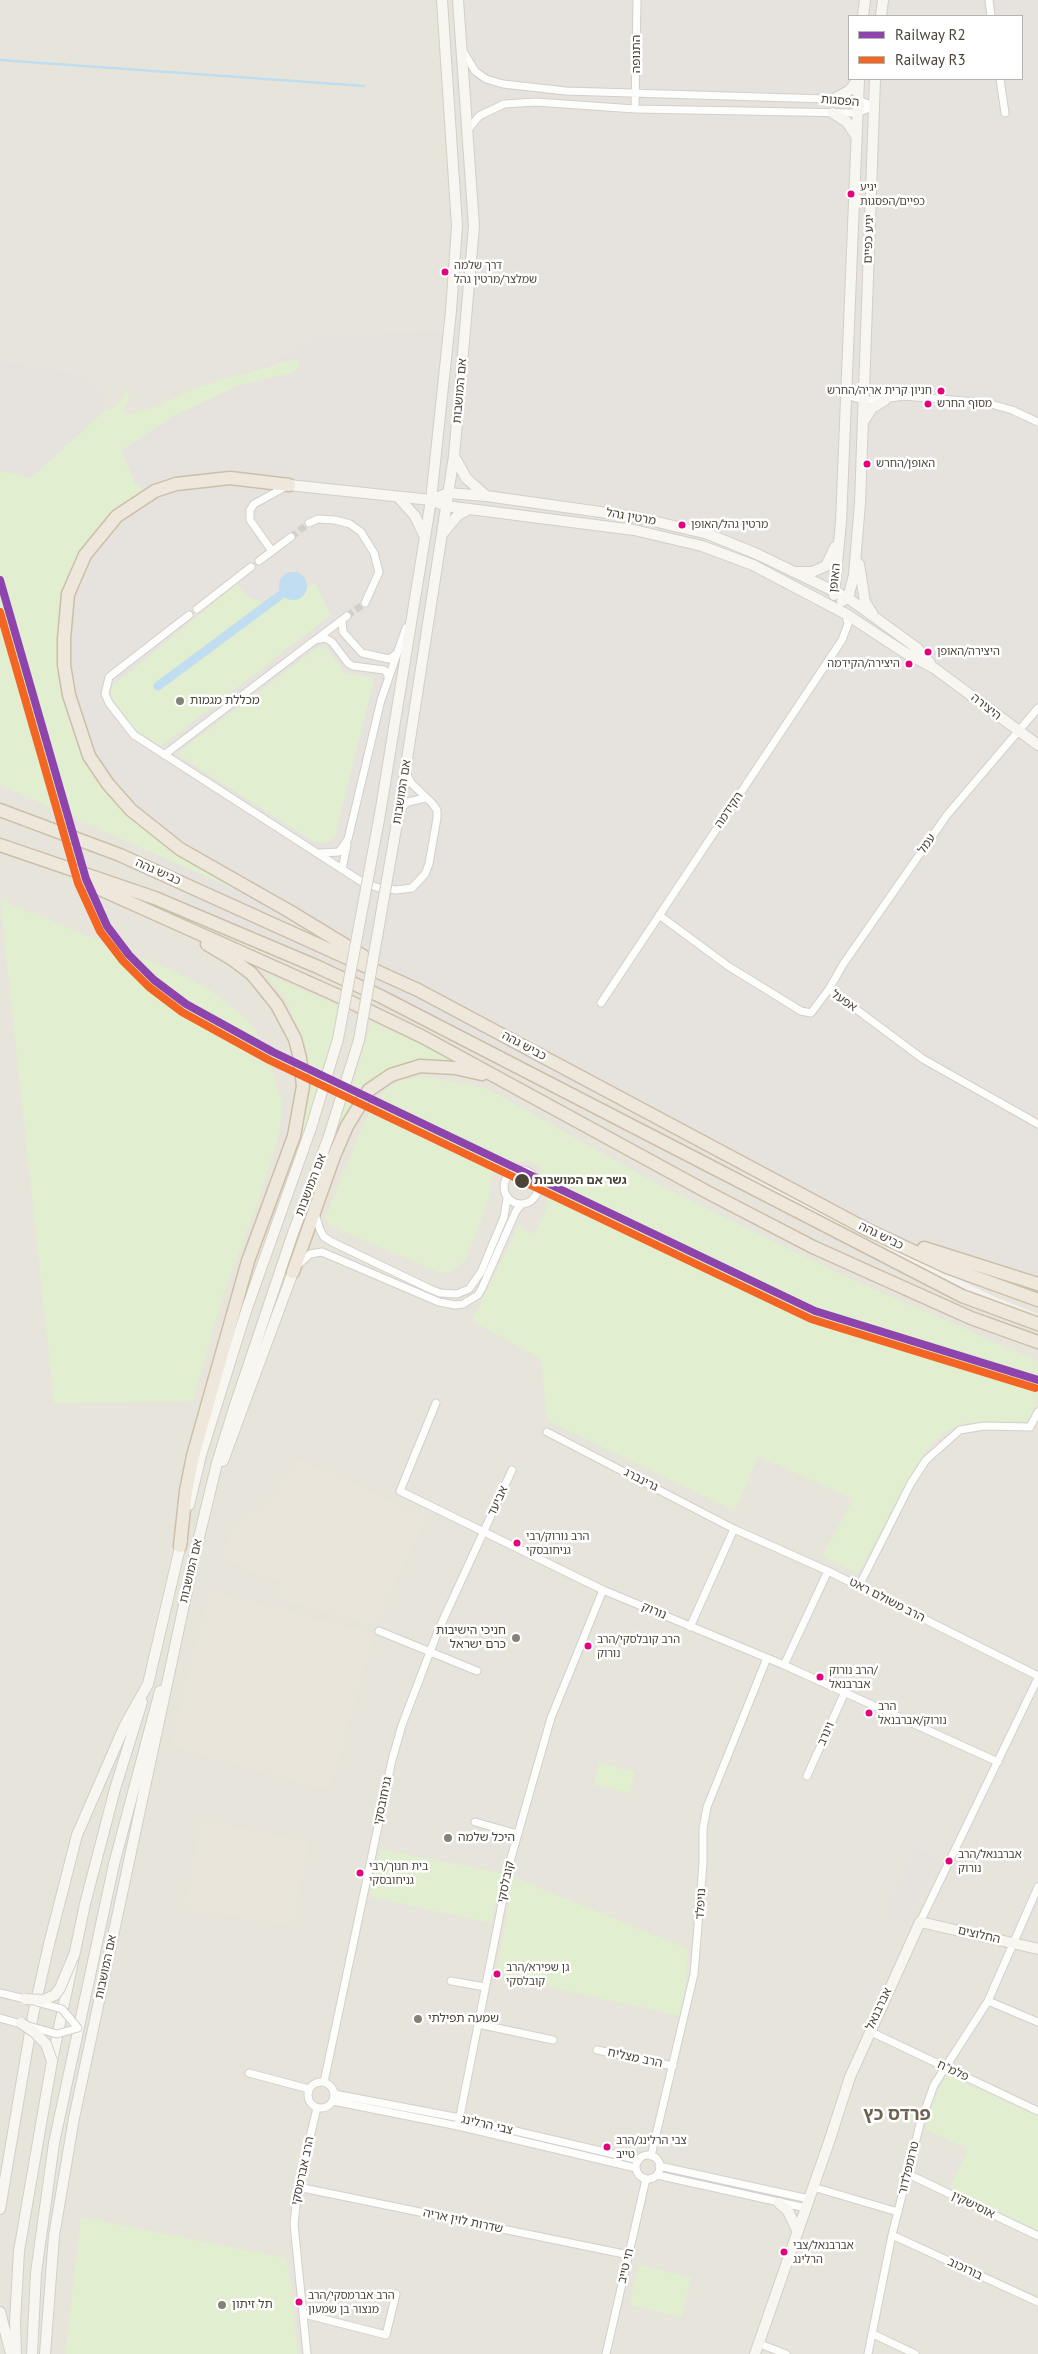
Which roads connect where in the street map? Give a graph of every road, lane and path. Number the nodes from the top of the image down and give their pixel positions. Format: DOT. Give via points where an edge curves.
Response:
graph roads {
  1 [pos="442,0"];
  2 [pos="458,0"];
  3 [pos="637,0"];
  4 [pos="865,0"];
  5 [pos="883,0"];
  6 [pos="989,0"];
  7 [pos="863,15"];
  8 [pos="882,15"];
  9 [pos="991,15"];
  10 [pos="462,49"];
  11 [pos="857,80"];
  12 [pos="858,80"];
  13 [pos="875,80"];
  14 [pos="1000,80"];
  15 [pos="636,94"];
  16 [pos="834,99"];
  17 [pos="858,100"];
  18 [pos="874,106"];
  19 [pos="635,109"];
  20 [pos="833,112"];
  21 [pos="857,113"];
  22 [pos="1005,113"];
  23 [pos="466,132"];
  24 [pos="856,136"];
  25 [pos="864,389"];
  26 [pos="845,394"];
  27 [pos="904,396"];
  28 [pos="863,400"];
  29 [pos="885,400"];
  30 [pos="1038,422"];
  31 [pos="862,425"];
  32 [pos="454,456"];
  33 [pos="289,485"];
  34 [pos="448,493"];
  35 [pos="486,496"];
  36 [pos="398,497"];
  37 [pos="431,500"];
  38 [pos="446,506"];
  39 [pos="469,508"];
  40 [pos="841,522"];
  41 [pos="309,523"];
  42 [pos="441,536"];
  43 [pos="291,537"];
  44 [pos="425,537"];
  45 [pos="857,548"];
  46 [pos="272,551"];
  47 [pos="259,561"];
  48 [pos="251,567"];
  49 [pos="794,572"];
  50 [pos="834,591"];
  51 [pos="848,598"];
  52 [pos="366,603"];
  53 [pos="833,606"];
  54 [pos="414,607"];
  55 [pos="197,609"];
  56 [pos="846,614"];
  57 [pos="190,615"];
  58 [pos="874,616"];
  59 [pos="316,640"];
  60 [pos="399,649"];
  61 [pos="934,668"];
  62 [pos="388,680"];
  63 [pos="1038,708"];
  64 [pos="1017,732"];
  65 [pos="1038,745"];
  66 [pos="164,754"];
  67 [pos="405,769"];
  68 [pos="425,798"];
  69 [pos="0,810"];
  70 [pos="399,814"];
  71 [pos="348,839"];
  72 [pos="0,846"];
  73 [pos="16,851"];
  74 [pos="317,853"];
  75 [pos="342,869"];
  76 [pos="149,910"];
  77 [pos="659,915"];
  78 [pos="418,990"];
  79 [pos="829,990"];
  80 [pos="601,1003"];
  81 [pos="496,1078"];
  82 [pos="1038,1124"];
  83 [pos="508,1198"];
  84 [pos="318,1204"];
  85 [pos="522,1204"];
  86 [pos="858,1224"];
  87 [pos="293,1272"];
  88 [pos="1038,1284"];
  89 [pos="1038,1300"];
  90 [pos="1038,1324"];
  91 [pos="1038,1342"];
  92 [pos="436,1403"];
  93 [pos="1038,1412"];
  94 [pos="547,1432"];
  95 [pos="512,1470"];
  96 [pos="211,1490"];
  97 [pos="734,1529"];
  98 [pos="484,1532"];
  99 [pos="180,1546"];
  100 [pos="828,1571"];
  101 [pos="859,1586"];
  102 [pos="603,1590"];
  103 [pos="690,1627"];
  104 [pos="379,1631"];
  105 [pos="430,1652"];
  106 [pos="173,1654"];
  107 [pos="767,1658"];
  108 [pos="784,1664"];
  109 [pos="477,1671"];
  110 [pos="1038,1677"];
  111 [pos="148,1684"];
  112 [pos="845,1692"];
  113 [pos="998,1762"];
  114 [pos="807,1776"];
  115 [pos="475,1822"];
  116 [pos="518,1834"];
  117 [pos="1038,1887"];
  118 [pos="920,1922"];
  119 [pos="1015,1943"];
  120 [pos="1038,1949"];
  121 [pos="74,1955"];
  122 [pos="451,1981"];
  123 [pos="485,1987"];
  124 [pos="0,1993"];
  125 [pos="25,1999"];
  126 [pos="988,2001"];
  127 [pos="62,2009"];
  128 [pos="0,2018"];
  129 [pos="1038,2022"];
  130 [pos="21,2023"];
  131 [pos="478,2024"];
  132 [pos="78,2028"];
  133 [pos="869,2031"];
  134 [pos="57,2034"];
  135 [pos="553,2040"];
  136 [pos="597,2050"];
  137 [pos="52,2061"];
  138 [pos="673,2066"];
  139 [pos="945,2068"];
  140 [pos="249,2072"];
  141 [pos="324,2082"];
  142 [pos="309,2089"];
  143 [pos="334,2097"];
  144 [pos="316,2108"];
  145 [pos="1038,2111"];
  146 [pos="459,2122"];
  147 [pos="651,2156"];
  148 [pos="638,2164"];
  149 [pos="659,2166"];
  150 [pos="908,2174"];
  151 [pos="657,2175"];
  152 [pos="646,2179"];
  153 [pos="298,2187"];
  154 [pos="813,2187"];
  155 [pos="779,2202"];
  156 [pos="807,2204"];
  157 [pos="0,2209"];
  158 [pos="898,2212"];
  159 [pos="798,2230"];
  160 [pos="892,2235"];
  161 [pos="1038,2236"];
  162 [pos="629,2255"];
  163 [pos="396,2294"];
  164 [pos="1038,2302"];
  165 [pos="0,2312"];
  166 [pos="304,2314"];
  167 [pos="873,2334"];
  168 [pos="760,2344"];
  169 [pos="32,2350"];
  170 [pos="12,2354"];
  171 [pos="16,2354"];
  172 [pos="44,2354"];
  173 [pos="307,2354"];
  174 [pos="606,2354"];
  175 [pos="755,2354"];
  176 [pos="786,2354"];
  177 [pos="868,2354"];
  178 [pos="915,2354"];
  1 -- 37 [label="main road, אם המושבות" via="457,226 448,350"];
  2 -- 10 [label="main road, אם המושבות"];
  3 -- 15 [label="street, התנופה"];
  4 -- 7 [label="main road"];
  5 -- 8 [label="main road"];
  6 -- 9 [label="street"];
  10 -- 15 [label="street, הפסגות" via="475,71 486,79 503,84"];
  10 -- 23 [label="main road, אם המושבות"];
  11 -- 16 [label="main road" via="850,90"];
  12 -- 17 [label="main road, יגיע כפיים"];
  13 -- 18 [label="main road, יגיע כפיים"];
  14 -- 22 [label="street"];
  15 -- 16 [label="street, הפסגות"];
  15 -- 19 [label="street, התנופה"];
  16 -- 17 [label="street, הפסגות"];
  17 -- 18 [label="street, הפסגות"];
  17 -- 21 [label="main road, יגיע כפיים"];
  18 -- 21 [label="street, הפסגות"];
  18 -- 25 [label="main road, יגיע כפיים"];
  19 -- 20 [label="street, הפסגות"];
  19 -- 23 [label="street, הפסגות" via="536,102 504,104 479,116"];
  20 -- 21 [label="street, הפסגות"];
  20 -- 24 [label="main road" via="847,122"];
  21 -- 24 [label="main road, יגיע כפיים"];
  23 -- 32 [label="main road, אם המושבות" via="474,226"];
  24 -- 26 [label="main road, יגיע כפיים"];
  25 -- 26 [label="street"];
  25 -- 27 [label="street"];
  25 -- 28 [label="main road, יגיע כפיים"];
  26 -- 28 [label="street"];
  26 -- 40 [label="main road, האופן"];
  27 -- 29 [label="street"];
  27 -- 30 [label="street" via="987,403"];
  28 -- 29 [label="street"];
  28 -- 31 [label="main road, האופן"];
  29 -- 31 [label="main road" via="870,410"];
  31 -- 45 [label="main road, האופן"];
  32 -- 34 [label="main road, אם המושבות"];
  32 -- 35 [label="main road" via="466,478"];
  33 -- 36 [label="main road, מרטין גהל"];
  33 -- 46 [label="street" via="254,504 250,510 250,520"];
  33 -- 78 [label="highway" via="230,478 176,484 155,491 117,516 84,555 68,594 64,639 69,695 89,756 130,810 154,831"];
  34 -- 35 [label="main road, מרטין גהל"];
  34 -- 37 [label="main road, מרטין גהל"];
  34 -- 38 [label="main road, אם המושבות"];
  35 -- 49 [label="main road, מרטין גהל" via="636,517 708,534"];
  36 -- 37 [label="main road, מרטין גהל"];
  36 -- 44 [label="main road" via="415,516"];
  37 -- 38 [label="main road, מרטין גהל"];
  37 -- 44 [label="main road, אם המושבות"];
  38 -- 39 [label="main road, מרטין גהל"];
  38 -- 42 [label="main road, אם המושבות"];
  39 -- 42 [label="main road" via="458,515"];
  39 -- 53 [label="main road, מרטין גהל" via="634,530 702,546 753,565"];
  40 -- 49 [label="main road" via="826,566 812,572"];
  40 -- 50 [label="main road, האופן"];
  41 -- 52 [label="street" via="318,519 335,520 350,524 361,532 374,553 379,572"];
  42 -- 67 [label="main road, אם המושבות"];
  43 -- 46 [label="street"];
  44 -- 54 [label="main road, אם המושבות"];
  45 -- 51 [label="main road, האופן"];
  45 -- 58 [label="main road" via="862,588"];
  46 -- 47 [label="street"];
  48 -- 55 [label="street"];
  49 -- 50 [label="main road, מרטין גהל"];
  50 -- 51 [label="main road, מרטין גהל"];
  50 -- 53 [label="main road, האופן"];
  51 -- 53 [label="main road, האופן"];
  51 -- 58 [label="main road, היצירה"];
  53 -- 56 [label="main road, היצירה"];
  54 -- 60 [label="street"];
  54 -- 99 [label="main road, אם המושבות, bridge" via="338,1039 311,1128 228,1367 201,1455"];
  56 -- 61 [label="main road, היצירה"];
  56 -- 77 [label="street, הקידמה" via="848,624 842,640"];
  57 -- 66 [label="street" via="109,677 106,684 105,694 109,703 124,724"];
  58 -- 61 [label="main road, היצירה" via="917,648"];
  59 -- 60 [label="street" via="345,618 343,632 364,655 389,659"];
  59 -- 62 [label="street" via="325,638 332,642 353,666 384,670"];
  59 -- 66 [label="street"];
  60 -- 62 [label="street"];
  61 -- 64 [label="main road, היצירה"];
  62 -- 71 [label="street"];
  63 -- 64 [label="street, עמל"];
  64 -- 65 [label="main road, היצירה"];
  64 -- 79 [label="street, עמל" via="947,815 844,963"];
  66 -- 74 [label="street"];
  67 -- 68 [label="street" via="411,783"];
  67 -- 70 [label="main road, אם המושבות"];
  68 -- 70 [label="street" via="408,802"];
  68 -- 75 [label="street" via="437,810 437,818 429,864 418,883 405,890 379,888"];
  69 -- 78 [label="highway, כביש גהה" via="120,855"];
  70 -- 96 [label="main road, אם המושבות, bridge" via="359,1040 329,1136 260,1327"];
  71 -- 74 [label="street" via="339,852"];
  71 -- 75 [label="street"];
  72 -- 73 [label="highway, כביש גהה"];
  73 -- 76 [label="highway"];
  73 -- 90 [label="highway, כביש גהה" via="155,898 318,967 962,1296"];
  74 -- 75 [label="street"];
  76 -- 81 [label="highway" via="343,998"];
  76 -- 99 [label="highway" via="232,959 267,990 288,1022 303,1077 294,1136 248,1261 193,1456"];
  77 -- 79 [label="street, אפעל" via="728,966 801,1011 811,1013"];
  77 -- 80 [label="street, הקידמה"];
  78 -- 86 [label="highway, כביש גהה"];
  79 -- 82 [label="street, אפעל" via="923,1059"];
  81 -- 84 [label="highway" via="471,1071 420,1066 380,1081 369,1090 347,1126"];
  81 -- 91 [label="highway" via="813,1247 971,1318"];
  83 -- 84 [label="street" via="502,1222 481,1272 469,1289 456,1294 428,1288 324,1237 317,1225"];
  83 -- 85 [label="street"];
  83 -- 85 [label="street" via="504,1188 510,1174 520,1170 530,1172 536,1180 537,1191 532,1200"];
  84 -- 87 [label="highway"];
  85 -- 87 [label="street" via="482,1288 472,1300 463,1304 439,1302 322,1252 304,1257"];
  86 -- 88 [label="highway"];
  86 -- 89 [label="highway, כביש גהה" via="947,1267"];
  87 -- 96 [label="main road"];
  92 -- 98 [label="street, נורוק" via="400,1491"];
  93 -- 101 [label="street" via="1030,1427 984,1426 960,1430 926,1460"];
  94 -- 97 [label="street, גרינברג"];
  95 -- 98 [label="street, אביעד"];
  96 -- 106 [label="main road, אם המושבות"];
  97 -- 100 [label="street, גרינברג"];
  97 -- 103 [label="street"];
  98 -- 102 [label="street, נורוק"];
  98 -- 105 [label="street, גניחובסקי"];
  99 -- 111 [label="main road, אם המושבות"];
  100 -- 101 [label="street, הרב משולם ראט"];
  100 -- 108 [label="street"];
  101 -- 110 [label="street, הרב משולם ראט"];
  102 -- 103 [label="street, נורוק"];
  102 -- 116 [label="street, קובלסקי" via="551,1718"];
  103 -- 107 [label="street, נורוק"];
  104 -- 105 [label="street"];
  105 -- 109 [label="street"];
  105 -- 141 [label="street, גניחובסקי" via="392,1760"];
  106 -- 132 [label="main road" via="153,1712 114,1864"];
  106 -- 172 [label="main road, אם המושבות" via="74,2118 54,2236"];
  107 -- 108 [label="street, נורוק"];
  107 -- 138 [label="street, נויפלד" via="707,1807 697,1951 691,1993"];
  108 -- 112 [label="street, נורוק"];
  110 -- 113 [label="street, אברבנאל"];
  111 -- 121 [label="main road" via="116,1789"];
  111 -- 157 [label="main road, אם המושבות" via="125,1725 77,1836 33,2016"];
  112 -- 113 [label="street, נורוק"];
  112 -- 114 [label="street, וינרב"];
  113 -- 118 [label="street, אברבנאל"];
  115 -- 116 [label="street"];
  116 -- 123 [label="street, קובלסקי"];
  117 -- 119 [label="street, טרומפלדור"];
  118 -- 119 [label="main road, החלוצים"];
  118 -- 133 [label="main road, אברבנאל"];
  119 -- 120 [label="main road, החלוצים"];
  119 -- 126 [label="street, טרומפלדור"];
  121 -- 125 [label="main road, bridge" via="55,1995 43,2000"];
  121 -- 127 [label="main road, bridge"];
  122 -- 123 [label="street"];
  123 -- 131 [label="street, קובלסקי"];
  124 -- 125 [label="street"];
  125 -- 127 [label="street, bridge"];
  126 -- 129 [label="street"];
  126 -- 139 [label="street, טרומפלדור"];
  127 -- 132 [label="street, bridge"];
  127 -- 134 [label="main road"];
  128 -- 130 [label="street, bridge"];
  130 -- 134 [label="street, bridge"];
  130 -- 137 [label="main road, bridge" via="46,2044"];
  131 -- 135 [label="street"];
  131 -- 146 [label="street, קובלסקי"];
  132 -- 134 [label="street, bridge"];
  132 -- 169 [label="main road" via="44,2203"];
  133 -- 139 [label="street, פלמ\"ח"];
  133 -- 154 [label="main road, אברבנאל"];
  134 -- 137 [label="main road"];
  136 -- 138 [label="street, הרב מצליח"];
  137 -- 171 [label="main road" via="19,2251 14,2322"];
  138 -- 147 [label="street, נויפלד"];
  139 -- 145 [label="street, פלמ\"ח"];
  139 -- 150 [label="street, טרומפלדור" via="934,2085 920,2124"];
  140 -- 142 [label="street"];
  141 -- 142 [label="street" via="315,2083"];
  141 -- 143 [label="street" via="331,2086"];
  142 -- 144 [label="street" via="310,2102"];
  143 -- 144 [label="street" via="324,2108"];
  143 -- 146 [label="street, צבי הרלינג"];
  144 -- 153 [label="street, הרב אברמסקי"];
  146 -- 148 [label="street, צבי הרלינג"];
  147 -- 148 [label="street" via="644,2156"];
  147 -- 149 [label="street"];
  148 -- 152 [label="street" via="638,2174"];
  149 -- 151 [label="street"];
  149 -- 156 [label="street"];
  150 -- 158 [label="street, טרומפלדור"];
  150 -- 161 [label="street, אוסישקין"];
  151 -- 152 [label="street"];
  151 -- 155 [label="street"];
  152 -- 162 [label="street, חי טייב"];
  153 -- 162 [label="street, שדרות לוין אריה"];
  153 -- 166 [label="street, הרב אברמסקי" via="294,2224"];
  154 -- 156 [label="main road, אברבנאל"];
  154 -- 158 [label="street"];
  155 -- 156 [label="street"];
  155 -- 159 [label="main road"];
  156 -- 159 [label="main road, אברבנאל"];
  158 -- 160 [label="street, טרומפלדור"];
  159 -- 168 [label="main road, אברבנאל"];
  160 -- 164 [label="street, בורוכוב"];
  160 -- 167 [label="street, טרומפלדור"];
  162 -- 174 [label="street, חי טייב"];
  163 -- 166 [label="street" via="386,2335"];
  165 -- 170 [label="main road"];
  166 -- 173 [label="street, הרב אברמסקי"];
  167 -- 177 [label="street, טרומפלדור"];
  167 -- 178 [label="street"];
  168 -- 175 [label="main road, אברבנאל"];
  168 -- 176 [label="street"];
}
